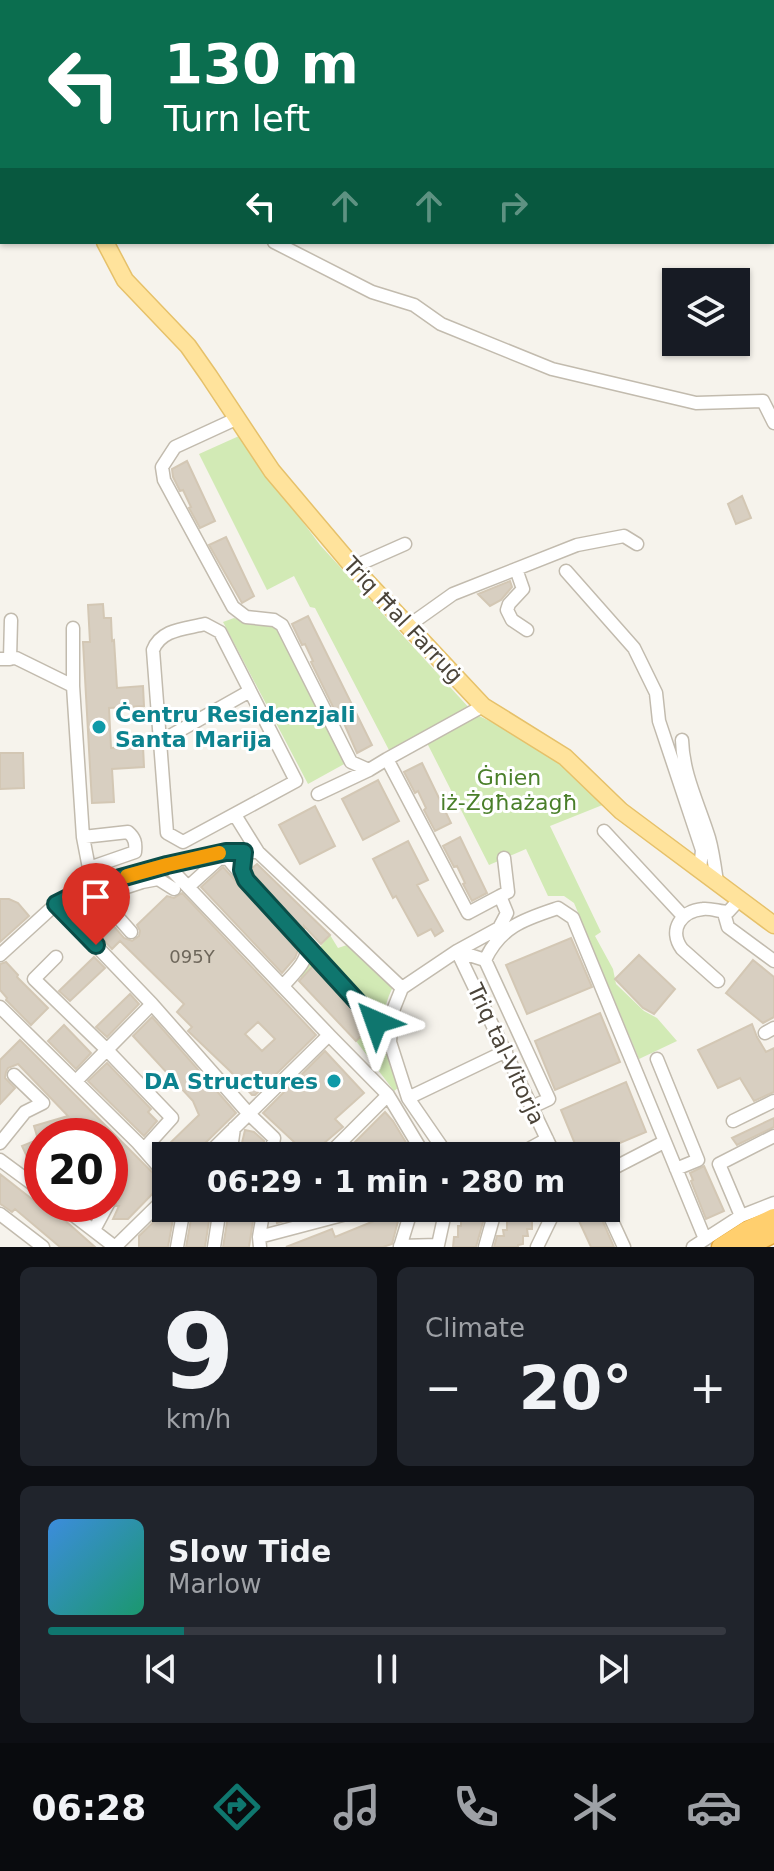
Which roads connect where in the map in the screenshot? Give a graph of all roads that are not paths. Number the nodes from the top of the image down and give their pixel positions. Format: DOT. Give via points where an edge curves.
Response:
graph roads {
  1 [pos="106,244"];
  2 [pos="278,244"];
  3 [pos="238,418"];
  4 [pos="774,423"];
  5 [pos="405,544"];
  6 [pos="637,544"];
  7 [pos="353,567"];
  8 [pos="516,569"];
  9 [pos="566,571"];
  10 [pos="11,620"];
  11 [pos="408,626"];
  12 [pos="73,628"];
  13 [pos="527,630"];
  14 [pos="5,659"];
  15 [pos="73,686"];
  16 [pos="250,691"];
  17 [pos="483,706"];
  18 [pos="682,740"];
  19 [pos="161,741"];
  20 [pos="387,759"];
  21 [pos="369,770"];
  22 [pos="318,794"];
  23 [pos="235,815"];
  24 [pos="604,831"];
  25 [pos="83,837"];
  26 [pos="244,852"];
  27 [pos="258,852"];
  28 [pos="504,858"];
  29 [pos="167,865"];
  30 [pos="89,868"];
  31 [pos="700,870"];
  32 [pos="246,880"];
  33 [pos="717,882"];
  34 [pos="188,887"];
  35 [pos="174,889"];
  36 [pos="96,891"];
  37 [pos="500,896"];
  38 [pos="740,899"];
  39 [pos="56,904"];
  40 [pos="724,913"];
  41 [pos="683,916"];
  42 [pos="774,925"];
  43 [pos="133,930"];
  44 [pos="307,947"];
  45 [pos="457,951"];
  46 [pos="0,955"];
  47 [pos="56,957"];
  48 [pos="485,960"];
  49 [pos="774,961"];
  50 [pos="718,981"];
  51 [pos="283,986"];
  52 [pos="402,988"];
  53 [pos="152,1004"];
  54 [pos="0,1007"];
  55 [pos="376,1022"];
  56 [pos="329,1035"];
  57 [pos="106,1049"];
  58 [pos="506,1051"];
  59 [pos="657,1059"];
  60 [pos="14,1075"];
  61 [pos="76,1081"];
  62 [pos="388,1095"];
  63 [pos="408,1098"];
  64 [pos="774,1101"];
  65 [pos="532,1107"];
  66 [pos="249,1114"];
  67 [pos="733,1121"];
  68 [pos="234,1128"];
  69 [pos="774,1136"];
  70 [pos="547,1139"];
  71 [pos="220,1142"];
  72 [pos="232,1142"];
  73 [pos="273,1142"];
  74 [pos="341,1142"];
  75 [pos="416,1142"];
  76 [pos="438,1142"];
  77 [pos="542,1142"];
  78 [pos="548,1142"];
  79 [pos="664,1142"];
  80 [pos="0,1143"];
  81 [pos="144,1149"];
  82 [pos="152,1158"];
  83 [pos="0,1160"];
  84 [pos="620,1165"];
  85 [pos="676,1169"];
  86 [pos="24,1178"];
  87 [pos="774,1203"];
  88 [pos="152,1211"];
  89 [pos="0,1215"];
  90 [pos="741,1216"];
  91 [pos="774,1218"];
  92 [pos="85,1222"];
  93 [pos="98,1222"];
  94 [pos="181,1222"];
  95 [pos="218,1222"];
  96 [pos="262,1222"];
  97 [pos="319,1222"];
  98 [pos="408,1222"];
  99 [pos="443,1222"];
  100 [pos="492,1222"];
  101 [pos="549,1222"];
  102 [pos="612,1222"];
  103 [pos="94,1230"];
  104 [pos="284,1232"];
  105 [pos="774,1233"];
  106 [pos="260,1242"];
  107 [pos="713,1243"];
  108 [pos="43,1247"];
  109 [pos="115,1247"];
  110 [pos="177,1247"];
  111 [pos="214,1247"];
  112 [pos="289,1247"];
  113 [pos="400,1247"];
  114 [pos="485,1247"];
  115 [pos="537,1247"];
  116 [pos="624,1247"];
  117 [pos="693,1247"];
  118 [pos="746,1247"];
  1 -- 3 [label="main road, Triq Ħal Farruġ" via="125,280 188,346"];
  2 -- 4 [label="street" via="372,292 414,305 441,324 552,369 696,403 763,401"];
  3 -- 7 [label="main road, Triq Ħal Farruġ" via="272,471"];
  3 -- 21 [label="street" via="175,447 162,467 164,480 233,607 246,617 282,625 351,762"];
  5 -- 7 [label="street"];
  6 -- 8 [label="street" via="624,536 610,537"];
  7 -- 11 [label="main road, Triq Ħal Farruġ"];
  8 -- 11 [label="street" via="453,594"];
  8 -- 13 [label="street" via="523,589 507,610"];
  9 -- 31 [label="street" via="634,648 656,693 659,721 702,850"];
  10 -- 14 [label="street"];
  11 -- 17 [label="main road, Triq Ħal Farruġ"];
  12 -- 15 [label="street"];
  14 -- 15 [label="street" via="16,658"];
  15 -- 25 [label="street"];
  16 -- 19 [label="street"];
  16 -- 19 [label="street" via="220,632 205,624 166,634 153,650"];
  16 -- 23 [label="street" via="296,781"];
  17 -- 20 [label="street"];
  17 -- 31 [label="main road, Triq Ħal Farruġ" via="565,757 621,811"];
  18 -- 33 [label="street" via="682,758 710,840"];
  19 -- 23 [label="street" via="167,833 183,842"];
  20 -- 21 [label="street"];
  20 -- 37 [label="street" via="468,913"];
  21 -- 22 [label="street"];
  23 -- 27 [label="street"];
  24 -- 41 [label="street"];
  25 -- 30 [label="street"];
  25 -- 30 [label="street" via="128,832 136,844 135,852"];
  26 -- 27 [label="street"];
  26 -- 29 [label="street"];
  26 -- 32 [label="street"];
  27 -- 52 [label="street"];
  28 -- 37 [label="street" via="508,892"];
  29 -- 34 [label="street"];
  29 -- 36 [label="street"];
  30 -- 36 [label="street"];
  31 -- 33 [label="main road, Triq Ħal Farruġ"];
  32 -- 34 [label="street" via="228,859 220,858"];
  32 -- 44 [label="street"];
  33 -- 38 [label="main road, Triq Ħal Farruġ"];
  34 -- 51 [label="street"];
  35 -- 36 [label="street" via="158,879"];
  36 -- 39 [label="street"];
  36 -- 43 [label="street"];
  37 -- 45 [label="street" via="507,913 499,928"];
  38 -- 40 [label="street"];
  38 -- 42 [label="main road, Triq Ħal Farruġ"];
  39 -- 46 [label="street"];
  39 -- 53 [label="street" via="139,983"];
  40 -- 41 [label="street" via="704,909"];
  40 -- 49 [label="street" via="728,927"];
  41 -- 50 [label="street" via="677,923 677,943"];
  44 -- 51 [label="street" via="303,963"];
  44 -- 55 [label="street"];
  45 -- 48 [label="street"];
  45 -- 52 [label="street"];
  45 -- 58 [label="street, Triq tal-Vitorja"];
  47 -- 57 [label="street" via="34,979"];
  48 -- 65 [label="street" via="549,1099"];
  48 -- 79 [label="street" via="492,945 519,921 558,908 573,918"];
  51 -- 56 [label="street"];
  52 -- 63 [label="street" via="392,1013 390,1042"];
  53 -- 57 [label="street"];
  53 -- 66 [label="street"];
  54 -- 61 [label="street"];
  56 -- 62 [label="street"];
  56 -- 66 [label="street"];
  57 -- 61 [label="street"];
  57 -- 81 [label="street" via="172,1118"];
  58 -- 63 [label="street"];
  58 -- 65 [label="street, Triq tal-Vitorja"];
  59 -- 85 [label="street" via="698,1160"];
  60 -- 80 [label="street" via="43,1103 25,1112"];
  61 -- 81 [label="street"];
  62 -- 74 [label="street"];
  62 -- 75 [label="street"];
  63 -- 76 [label="street"];
  64 -- 67 [label="street"];
  65 -- 70 [label="street, Triq tal-Vitorja"];
  66 -- 68 [label="street"];
  66 -- 73 [label="street"];
  68 -- 71 [label="street"];
  68 -- 72 [label="street"];
  69 -- 90 [label="street" via="719,1164"];
  70 -- 77 [label="street"];
  70 -- 78 [label="street, Triq tal-Vitorja"];
  79 -- 84 [label="street"];
  79 -- 85 [label="street"];
  81 -- 82 [label="street"];
  83 -- 86 [label="street"];
  85 -- 107 [label="street"];
  87 -- 90 [label="street"];
  88 -- 109 [label="street"];
  89 -- 108 [label="street"];
  90 -- 107 [label="street"];
  91 -- 107 [label="highway"];
  92 -- 103 [label="street"];
  93 -- 103 [label="street"];
  94 -- 110 [label="street"];
  95 -- 111 [label="street"];
  96 -- 106 [label="street"];
  97 -- 104 [label="street"];
  98 -- 113 [label="street"];
  99 -- 113 [label="street" via="438,1245"];
  100 -- 114 [label="street"];
  101 -- 115 [label="street"];
  102 -- 116 [label="street"];
  103 -- 109 [label="street"];
  104 -- 106 [label="street"];
  104 -- 112 [label="street"];
  105 -- 118 [label="highway"];
  107 -- 117 [label="street"];
}
